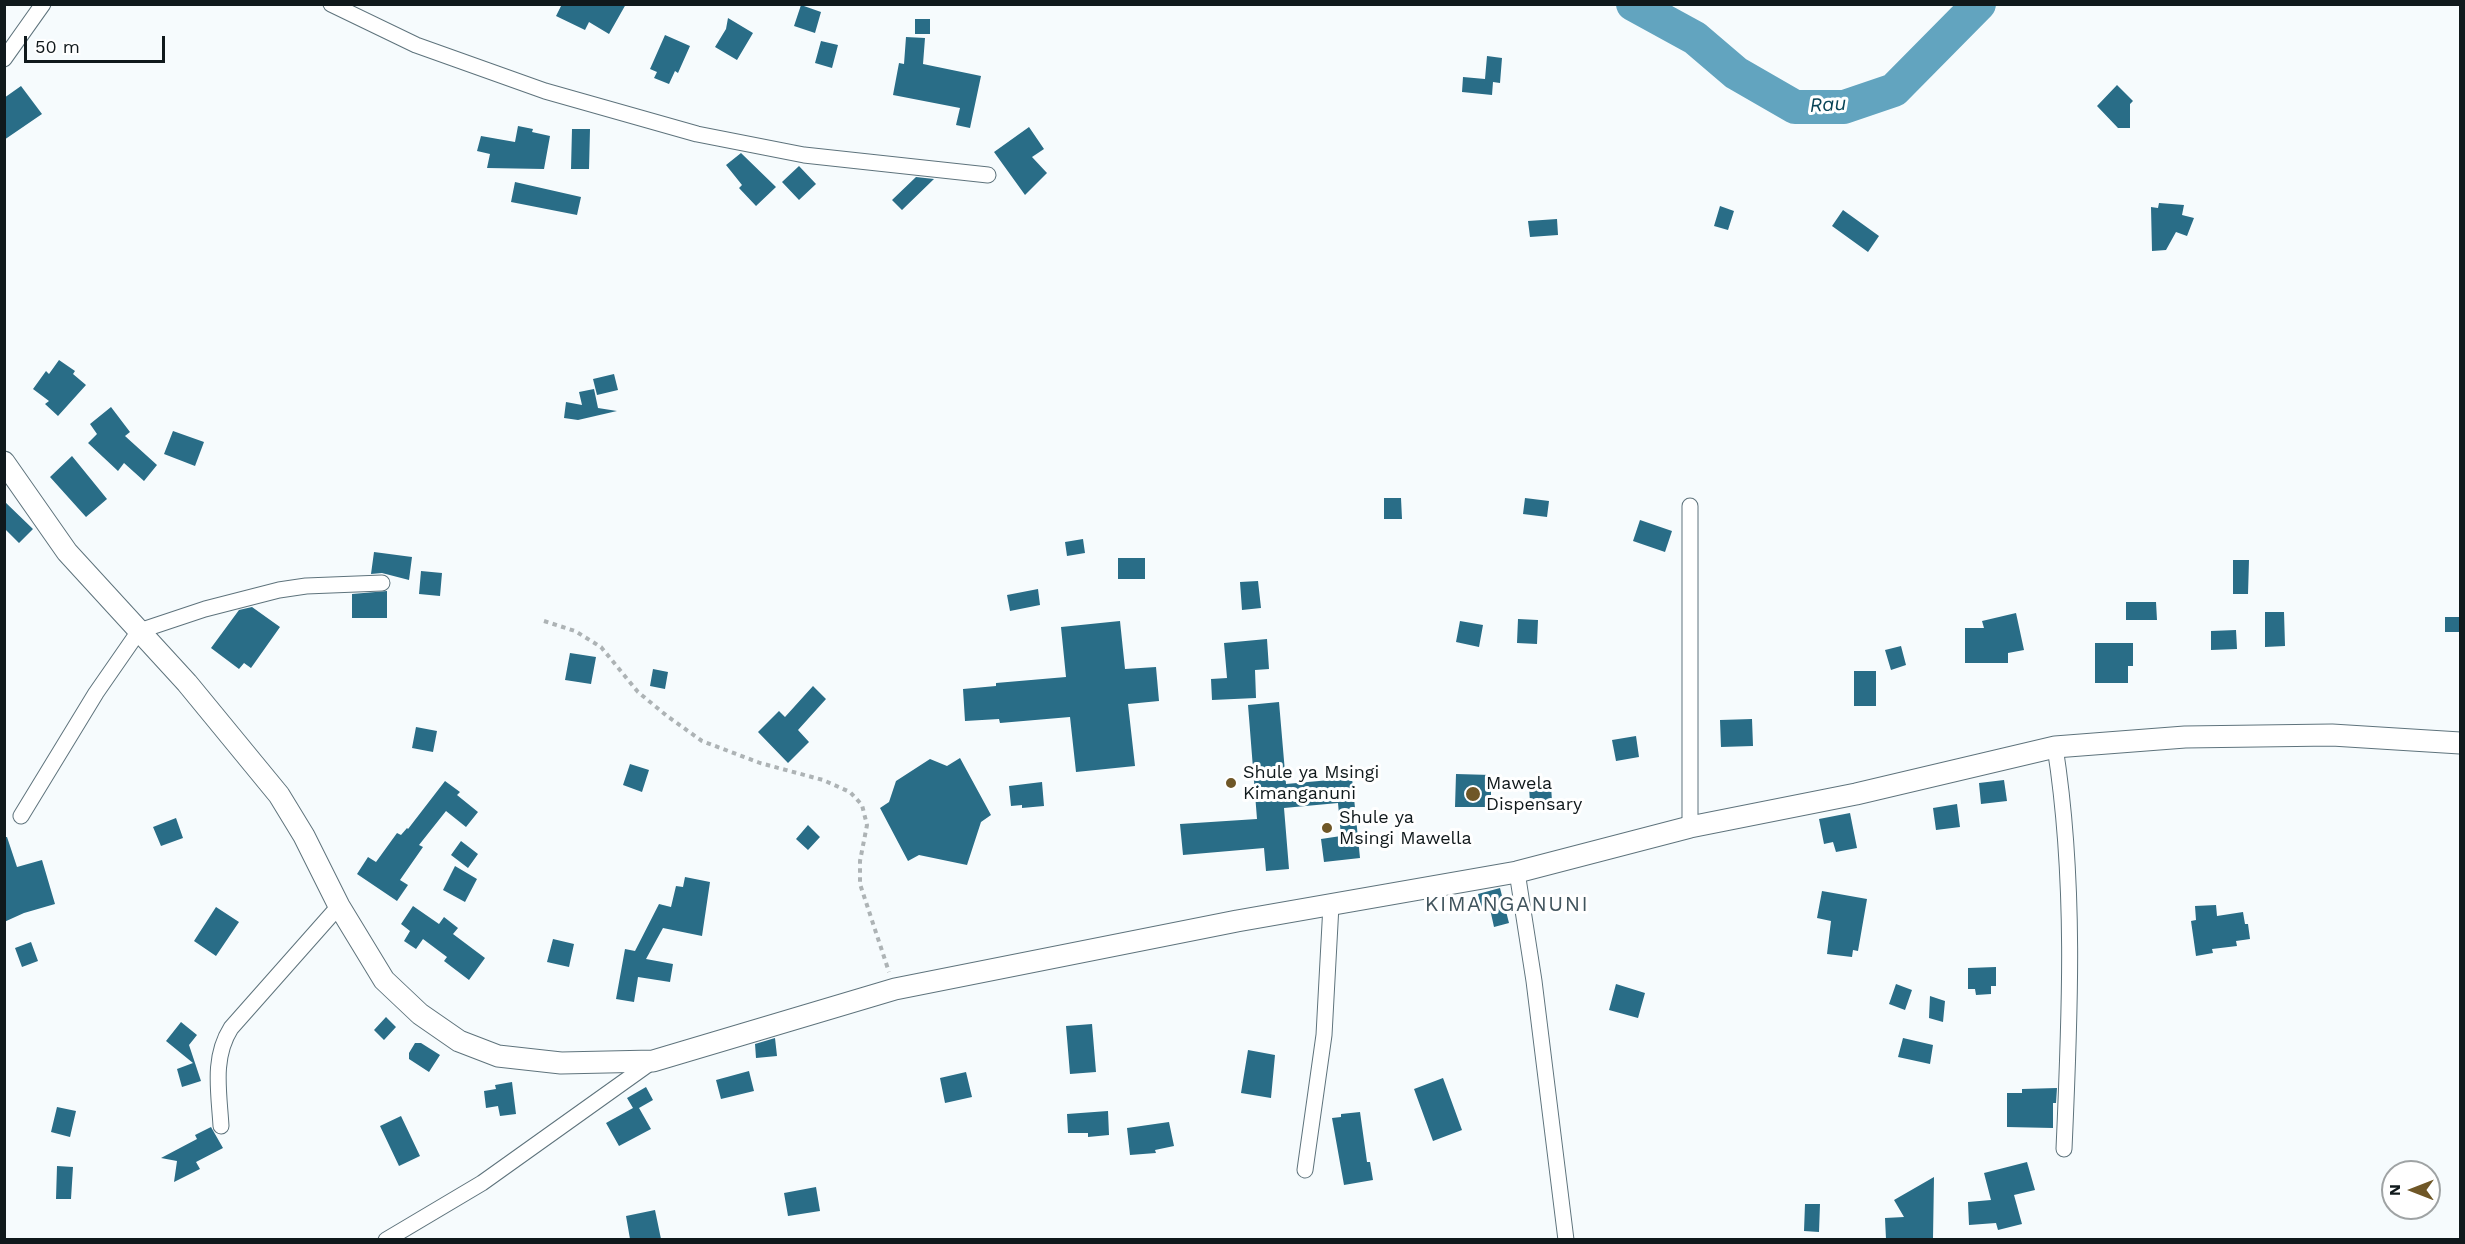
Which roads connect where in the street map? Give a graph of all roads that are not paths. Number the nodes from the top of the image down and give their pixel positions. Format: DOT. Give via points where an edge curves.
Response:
graph roads {
  1 [pos="44,4"];
  2 [pos="331,4"];
  3 [pos="4,59"];
  4 [pos="988,175"];
  5 [pos="4,462"];
  6 [pos="1690,506"];
  7 [pos="382,583"];
  8 [pos="138,631"];
  9 [pos="2460,743"];
  10 [pos="2055,747"];
  11 [pos="21,816"];
  12 [pos="1690,827"];
  13 [pos="1517,872"];
  14 [pos="1331,905"];
  15 [pos="339,906"];
  16 [pos="654,1061"];
  17 [pos="221,1126"];
  18 [pos="2064,1149"];
  19 [pos="1305,1170"];
  20 [pos="386,1239"];
  21 [pos="1566,1239"];
  1 -- 3 [label="street"];
  2 -- 4 [label="street" via="416,45 534,87 697,134 804,155"];
  5 -- 8 [label="street" via="67,552"];
  6 -- 12 [label="street"];
  7 -- 8 [label="street" via="279,590"];
  8 -- 11 [label="street"];
  8 -- 15 [label="street" via="279,795"];
  9 -- 10 [label="street" via="2332,735 2185,737"];
  10 -- 12 [label="street" via="1856,794"];
  10 -- 18 [label="street" via="2063,800 2070,910"];
  12 -- 13 [label="street"];
  13 -- 14 [label="street"];
  13 -- 21 [label="street"];
  14 -- 16 [label="street" via="895,989"];
  14 -- 19 [label="street" via="1324,1035"];
  15 -- 16 [label="street" via="384,980 420,1014 459,1041 498,1056 561,1063"];
  15 -- 17 [label="street" via="223,1041 219,1057"];
  16 -- 20 [label="street" via="482,1183"];
}
